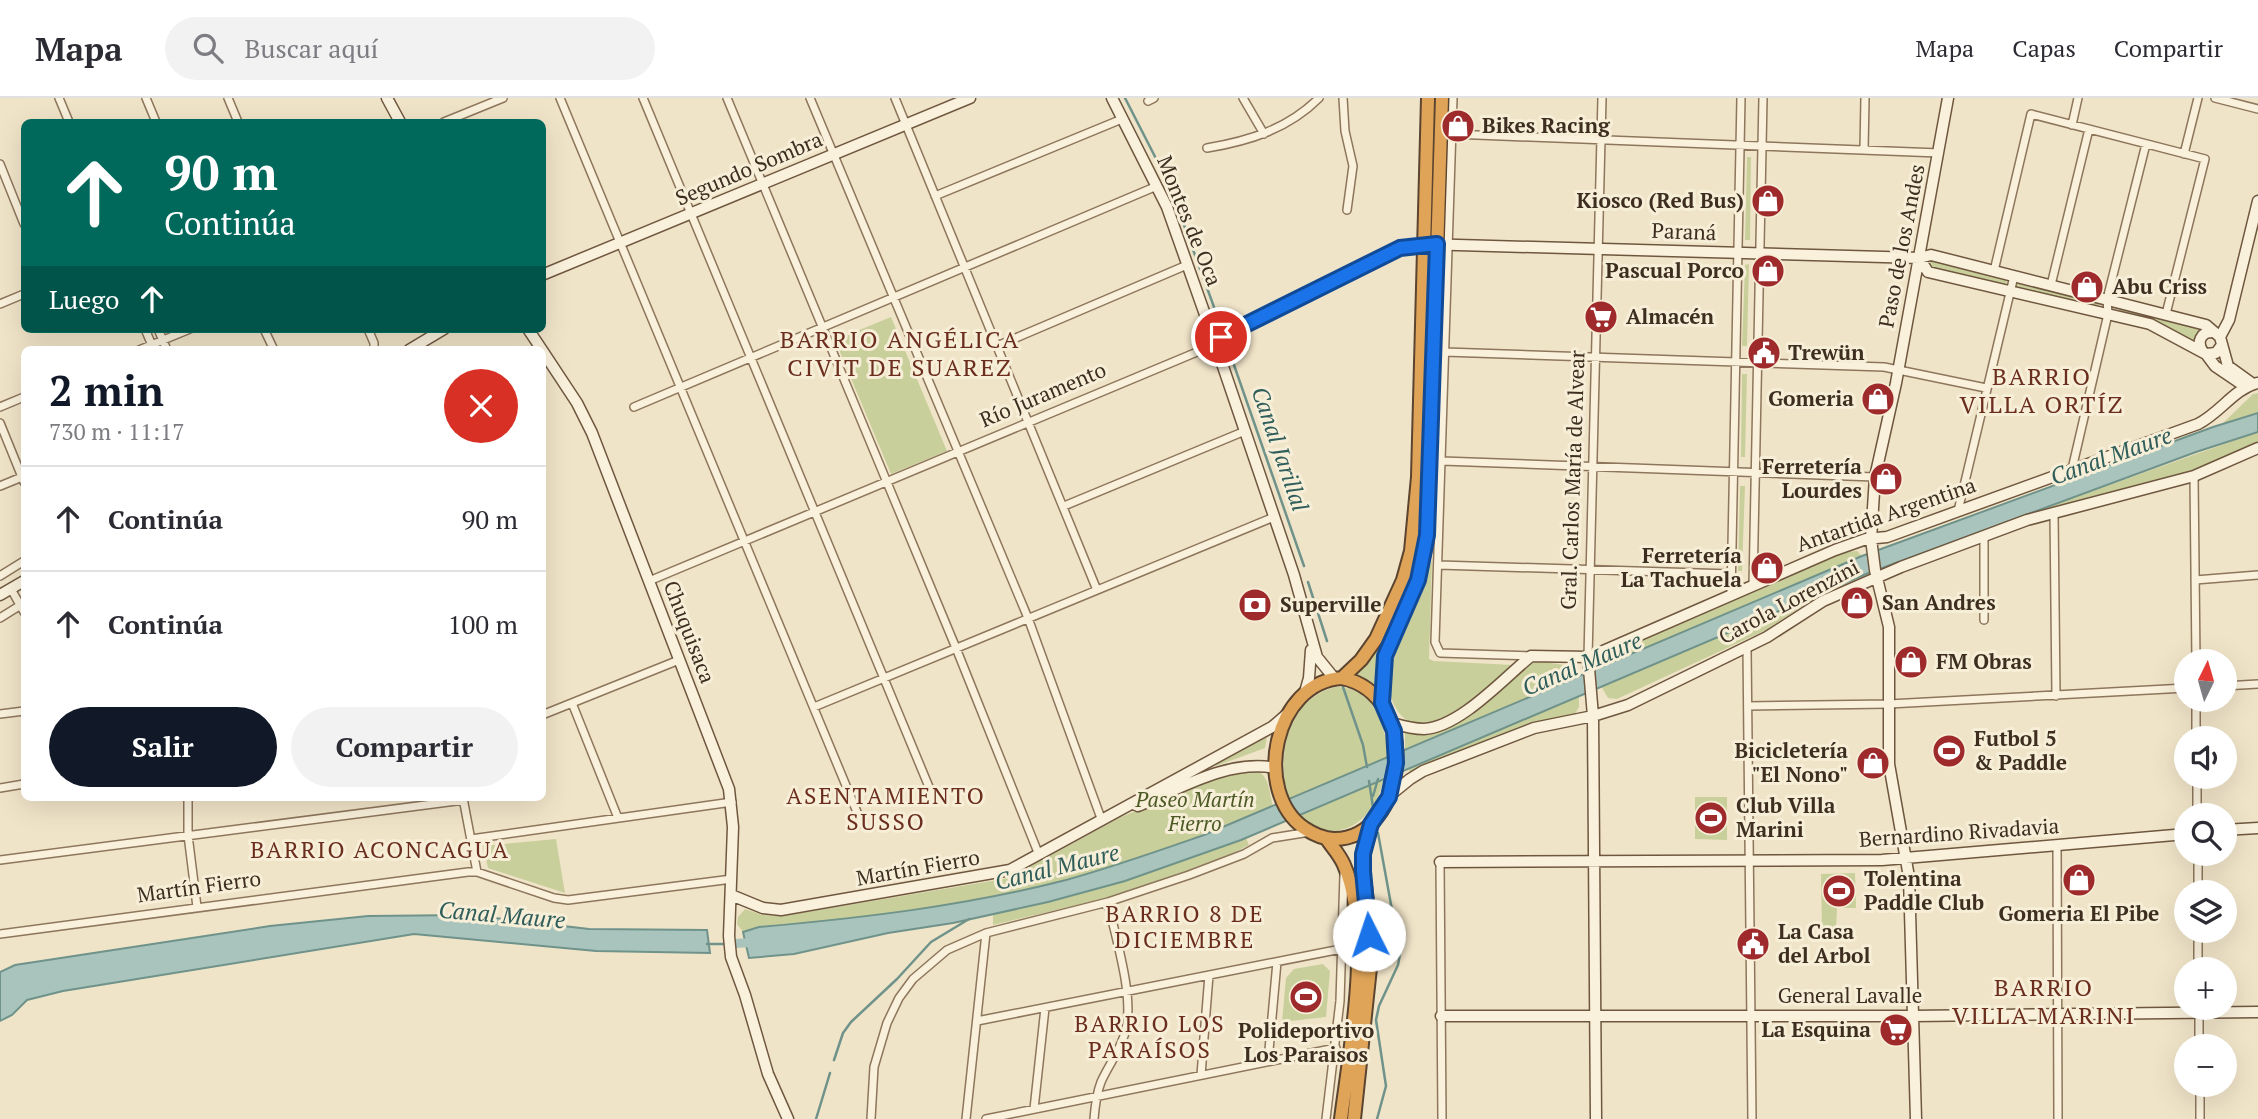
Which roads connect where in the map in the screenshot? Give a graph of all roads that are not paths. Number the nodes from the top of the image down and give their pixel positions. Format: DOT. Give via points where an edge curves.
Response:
graph roads {
  1 [pos="59,98"];
  2 [pos="146,98"];
  3 [pos="228,98"];
  4 [pos="387,98"];
  5 [pos="503,98"];
  6 [pos="560,98"];
  7 [pos="643,98"];
  8 [pos="727,98"];
  9 [pos="810,98"];
  10 [pos="895,98"];
  11 [pos="970,98"];
  12 [pos="1112,98"];
  13 [pos="1244,98"];
  14 [pos="1319,98"];
  15 [pos="1343,98"];
  16 [pos="1428,98"];
  17 [pos="1442,98"];
  18 [pos="1453,98"];
  19 [pos="1602,98"];
  20 [pos="1741,98"];
  21 [pos="1763,98"];
  22 [pos="1865,98"];
  23 [pos="1948,98"];
  24 [pos="2078,98"];
  25 [pos="2198,98"];
  26 [pos="2215,98"];
  27 [pos="2244,102"];
  28 [pos="2258,108"];
  29 [pos="1122,118"];
  30 [pos="68,119"];
  31 [pos="155,119"];
  32 [pos="237,119"];
  33 [pos="398,119"];
  34 [pos="451,119"];
  35 [pos="906,124"];
  36 [pos="2072,125"];
  37 [pos="2089,129"];
  38 [pos="1264,134"];
  39 [pos="1452,134"];
  40 [pos="1601,140"];
  41 [pos="2146,144"];
  42 [pos="1740,146"];
  43 [pos="1763,146"];
  44 [pos="1208,148"];
  45 [pos="1864,150"];
  46 [pos="1939,153"];
  47 [pos="2184,154"];
  48 [pos="834,155"];
  49 [pos="0,164"];
  50 [pos="762,184"];
  51 [pos="1157,186"];
  52 [pos="935,196"];
  53 [pos="2258,201"];
  54 [pos="1347,210"];
  55 [pos="2257,213"];
  56 [pos="692,214"];
  57 [pos="21,216"];
  58 [pos="620,244"];
  59 [pos="1436,244"];
  60 [pos="1598,249"];
  61 [pos="1739,253"];
  62 [pos="1759,254"];
  63 [pos="1919,258"];
  64 [pos="1187,265"];
  65 [pos="964,268"];
  66 [pos="1994,271"];
  67 [pos="546,273"];
  68 [pos="2014,276"];
  69 [pos="2051,285"];
  70 [pos="2010,291"];
  71 [pos="21,295"];
  72 [pos="893,298"];
  73 [pos="2107,299"];
  74 [pos="0,304"];
  75 [pos="2108,314"];
  76 [pos="2166,314"];
  77 [pos="822,327"];
  78 [pos="160,333"];
  79 [pos="180,333"];
  80 [pos="437,333"];
  81 [pos="2218,338"];
  82 [pos="163,340"];
  83 [pos="1214,340"];
  84 [pos="154,346"];
  85 [pos="165,346"];
  86 [pos="416,346"];
  87 [pos="997,346"];
  88 [pos="1445,352"];
  89 [pos="2204,353"];
  90 [pos="546,356"];
  91 [pos="750,357"];
  92 [pos="1596,357"];
  93 [pos="1736,361"];
  94 [pos="1756,362"];
  95 [pos="1898,370"];
  96 [pos="2252,384"];
  97 [pos="680,387"];
  98 [pos="1986,388"];
  99 [pos="21,398"];
  100 [pos="0,407"];
  101 [pos="634,407"];
  102 [pos="1030,422"];
  103 [pos="0,423"];
  104 [pos="1245,431"];
  105 [pos="2258,448"];
  106 [pos="959,451"];
  107 [pos="1442,461"];
  108 [pos="1592,467"];
  109 [pos="2072,469"];
  110 [pos="1733,472"];
  111 [pos="1754,473"];
  112 [pos="21,475"];
  113 [pos="2194,476"];
  114 [pos="1875,477"];
  115 [pos="21,481"];
  116 [pos="887,482"];
  117 [pos="0,486"];
  118 [pos="1065,506"];
  119 [pos="816,511"];
  120 [pos="1958,511"];
  121 [pos="2054,513"];
  122 [pos="1274,517"];
  123 [pos="1984,536"];
  124 [pos="1871,538"];
  125 [pos="744,541"];
  126 [pos="21,563"];
  127 [pos="1438,565"];
  128 [pos="1589,570"];
  129 [pos="1876,573"];
  130 [pos="1731,574"];
  131 [pos="2258,575"];
  132 [pos="0,576"];
  133 [pos="2195,580"];
  134 [pos="649,581"];
  135 [pos="21,583"];
  136 [pos="1753,586"];
  137 [pos="10,589"];
  138 [pos="1097,590"];
  139 [pos="0,596"];
  140 [pos="1731,596"];
  141 [pos="21,604"];
  142 [pos="21,608"];
  143 [pos="0,618"];
  144 [pos="1028,618"];
  145 [pos="1984,620"];
  146 [pos="1312,642"];
  147 [pos="956,648"];
  148 [pos="1747,648"];
  149 [pos="2196,649"];
  150 [pos="1531,656"];
  151 [pos="1588,657"];
  152 [pos="679,660"];
  153 [pos="883,678"];
  154 [pos="1338,678"];
  155 [pos="2258,684"];
  156 [pos="2237,685"];
  157 [pos="2174,689"];
  158 [pos="1305,692"];
  159 [pos="2056,696"];
  160 [pos="572,703"];
  161 [pos="1382,703"];
  162 [pos="1889,704"];
  163 [pos="1748,706"];
  164 [pos="814,707"];
  165 [pos="1292,710"];
  166 [pos="21,711"];
  167 [pos="546,713"];
  168 [pos="0,714"];
  169 [pos="1593,716"];
  170 [pos="1392,723"];
  171 [pos="1276,768"];
  172 [pos="21,785"];
  173 [pos="0,788"];
  174 [pos="1389,797"];
  175 [pos="934,799"];
  176 [pos="188,801"];
  177 [pos="448,801"];
  178 [pos="463,801"];
  179 [pos="732,802"];
  180 [pos="618,818"];
  181 [pos="1102,821"];
  182 [pos="862,824"];
  183 [pos="1371,824"];
  184 [pos="2258,828"];
  185 [pos="2237,829"];
  186 [pos="1310,832"];
  187 [pos="188,835"];
  188 [pos="2174,835"];
  189 [pos="471,838"];
  190 [pos="1326,838"];
  191 [pos="2057,845"];
  192 [pos="1039,855"];
  193 [pos="1906,858"];
  194 [pos="0,860"];
  195 [pos="1748,861"];
  196 [pos="1440,862"];
  197 [pos="1594,862"];
  198 [pos="1345,867"];
  199 [pos="477,872"];
  200 [pos="733,879"];
  201 [pos="731,895"];
  202 [pos="1108,902"];
  203 [pos="197,907"];
  204 [pos="986,933"];
  205 [pos="0,934"];
  206 [pos="1341,950"];
  207 [pos="1277,962"];
  208 [pos="1209,975"];
  209 [pos="1126,992"];
  210 [pos="1045,1008"];
  211 [pos="2174,1011"];
  212 [pos="2237,1011"];
  213 [pos="2258,1012"];
  214 [pos="2057,1014"];
  215 [pos="1595,1015"];
  216 [pos="1751,1015"];
  217 [pos="1441,1016"];
  218 [pos="1913,1016"];
  219 [pos="976,1021"];
  220 [pos="1336,1048"];
  221 [pos="1268,1062"];
  222 [pos="1201,1075"];
  223 [pos="1096,1097"];
  224 [pos="2200,1097"];
  225 [pos="1034,1109"];
  226 [pos="788,1119"];
  227 [pos="872,1119"];
  228 [pos="966,1119"];
  229 [pos="986,1119"];
  230 [pos="1094,1119"];
  231 [pos="1326,1119"];
  232 [pos="1341,1119"];
  233 [pos="1354,1119"];
  234 [pos="1442,1119"];
  235 [pos="1596,1119"];
  236 [pos="1752,1119"];
  237 [pos="1916,1119"];
  238 [pos="2059,1119"];
  239 [pos="2200,1119"];
  1 -- 30 [label="street"];
  2 -- 31 [label="street"];
  3 -- 32 [label="street"];
  4 -- 33 [label="street"];
  5 -- 34 [label="street"];
  6 -- 58 [label="street"];
  7 -- 56 [label="street"];
  8 -- 50 [label="street"];
  9 -- 48 [label="street"];
  10 -- 35 [label="street"];
  11 -- 35 [label="street, Segundo Sombra"];
  12 -- 29 [label="street, Montes de Oca"];
  13 -- 38 [label="street"];
  14 -- 38 [label="street"];
  15 -- 54 [label="street" via="1353,166"];
  16 -- 59 [label="highway"];
  17 -- 59 [label="highway"];
  18 -- 39 [label="street"];
  19 -- 40 [label="street, Gral. Carlos María de Alvear"];
  20 -- 42 [label="street"];
  21 -- 43 [label="street"];
  22 -- 45 [label="street"];
  23 -- 46 [label="street, Paso de los Andes"];
  24 -- 36 [label="street"];
  25 -- 47 [label="street"];
  26 -- 27 [label="street"];
  27 -- 28 [label="street"];
  29 -- 51 [label="street, Montes de Oca"];
  29 -- 52 [label="street"];
  35 -- 48 [label="street, Segundo Sombra"];
  35 -- 52 [label="street"];
  36 -- 37 [label="street"];
  36 -- 66 [label="street" via="2031,114"];
  37 -- 41 [label="street"];
  37 -- 69 [label="street"];
  38 -- 44 [label="street"];
  39 -- 40 [label="street"];
  39 -- 59 [label="street"];
  40 -- 42 [label="street"];
  40 -- 60 [label="street, Gral. Carlos María de Alvear"];
  41 -- 47 [label="street"];
  41 -- 73 [label="street"];
  42 -- 43 [label="street"];
  42 -- 61 [label="street"];
  43 -- 45 [label="street"];
  43 -- 62 [label="street"];
  45 -- 46 [label="street"];
  46 -- 63 [label="street, Paso de los Andes"];
  47 -- 76 [label="street" via="2205,159"];
  48 -- 50 [label="street, Segundo Sombra"];
  48 -- 72 [label="street"];
  49 -- 57 [label="street"];
  50 -- 56 [label="street, Segundo Sombra"];
  50 -- 77 [label="street"];
  51 -- 64 [label="street, Montes de Oca"];
  51 -- 65 [label="street"];
  52 -- 65 [label="street"];
  53 -- 55 [label="street"];
  55 -- 81 [label="street" via="2229,320"];
  56 -- 58 [label="street, Segundo Sombra"];
  56 -- 91 [label="street"];
  58 -- 67 [label="street, Segundo Sombra"];
  58 -- 97 [label="street"];
  59 -- 60 [label="street, Paraná"];
  59 -- 83 [label="street, Río Juramento" via="1400,248"];
  59 -- 88 [label="street"];
  59 -- 154 [label="highway" via="1411,551 1376,639"];
  59 -- 161 [label="highway" via="1427,535 1418,580 1385,656"];
  60 -- 61 [label="street, Paraná"];
  60 -- 92 [label="street, Gral. Carlos María de Alvear"];
  61 -- 62 [label="street, Paraná"];
  61 -- 93 [label="street"];
  62 -- 63 [label="street, Paraná"];
  62 -- 94 [label="street"];
  63 -- 66 [label="street, Paraná" via="1931,255"];
  63 -- 70 [label="street" via="1928,272"];
  63 -- 95 [label="street, Paso de los Andes"];
  64 -- 83 [label="street, Montes de Oca"];
  64 -- 87 [label="street"];
  65 -- 72 [label="street"];
  65 -- 87 [label="street"];
  66 -- 68 [label="street, Paraná"];
  68 -- 69 [label="street, Paraná"];
  68 -- 70 [label="street"];
  69 -- 73 [label="street, Paraná"];
  70 -- 75 [label="street"];
  70 -- 98 [label="street"];
  71 -- 74 [label="street"];
  72 -- 77 [label="street"];
  72 -- 106 [label="street"];
  73 -- 75 [label="street"];
  73 -- 76 [label="street, Paraná"];
  75 -- 89 [label="street" via="2153,325"];
  75 -- 109 [label="street"];
  76 -- 81 [label="street, Paraná" via="2206,325"];
  77 -- 91 [label="street"];
  77 -- 116 [label="street"];
  78 -- 82 [label="street"];
  79 -- 82 [label="street"];
  80 -- 86 [label="street"];
  81 -- 89 [label="street" via="2216,354"];
  81 -- 89 [label="street" via="2205,333 2200,339"];
  81 -- 96 [label="street" via="2228,366"];
  82 -- 84 [label="street"];
  82 -- 85 [label="street"];
  83 -- 102 [label="street, Río Juramento" via="1197,352"];
  83 -- 104 [label="street, Montes de Oca"];
  87 -- 102 [label="street"];
  88 -- 92 [label="street"];
  88 -- 107 [label="street"];
  89 -- 96 [label="street" via="2215,366"];
  90 -- 134 [label="street, Chuquisaca" via="586,418"];
  91 -- 97 [label="street"];
  91 -- 119 [label="street"];
  92 -- 93 [label="street"];
  92 -- 108 [label="street, Gral. Carlos María de Alvear"];
  93 -- 94 [label="street"];
  93 -- 110 [label="street"];
  94 -- 95 [label="street"];
  94 -- 111 [label="street"];
  95 -- 98 [label="street"];
  95 -- 114 [label="street, Paso de los Andes"];
  96 -- 109 [label="street, Antartida Argentina" via="2204,421"];
  97 -- 101 [label="street"];
  97 -- 125 [label="street"];
  98 -- 120 [label="street"];
  99 -- 100 [label="street"];
  102 -- 106 [label="street, Río Juramento"];
  102 -- 118 [label="street"];
  103 -- 112 [label="street"];
  104 -- 118 [label="street"];
  104 -- 122 [label="street, Montes de Oca"];
  105 -- 113 [label="street, Carola Lorenzini"];
  106 -- 116 [label="street, Río Juramento"];
  106 -- 144 [label="street"];
  107 -- 108 [label="street"];
  107 -- 127 [label="street"];
  108 -- 110 [label="street"];
  108 -- 128 [label="street, Gral. Carlos María de Alvear"];
  109 -- 120 [label="street, Antartida Argentina"];
  110 -- 111 [label="street"];
  110 -- 130 [label="street"];
  111 -- 114 [label="street"];
  111 -- 136 [label="street"];
  113 -- 121 [label="street, Carola Lorenzini"];
  113 -- 133 [label="street"];
  114 -- 124 [label="street, Paso de los Andes"];
  115 -- 117 [label="street"];
  116 -- 119 [label="street, Río Juramento"];
  116 -- 147 [label="street"];
  118 -- 138 [label="street"];
  119 -- 125 [label="street, Río Juramento"];
  119 -- 153 [label="street"];
  120 -- 124 [label="street, Antartida Argentina" via="1887,537"];
  121 -- 123 [label="street, Carola Lorenzini"];
  121 -- 159 [label="street"];
  122 -- 138 [label="street"];
  122 -- 146 [label="street, Montes de Oca"];
  123 -- 129 [label="street, Carola Lorenzini"];
  123 -- 145 [label="street"];
  124 -- 129 [label="street, Paso de los Andes"];
  124 -- 136 [label="street, Antartida Argentina"];
  125 -- 134 [label="street, Río Juramento"];
  125 -- 164 [label="street"];
  126 -- 132 [label="street"];
  127 -- 128 [label="street"];
  127 -- 150 [label="street, Antartida Argentina" via="1435,642 1440,653"];
  128 -- 130 [label="street"];
  128 -- 151 [label="street, Gral. Carlos María de Alvear"];
  129 -- 148 [label="street, Carola Lorenzini"];
  129 -- 162 [label="street, Paso de los Andes" via="1889,627"];
  130 -- 140 [label="street"];
  131 -- 133 [label="street"];
  133 -- 149 [label="street"];
  134 -- 152 [label="street, Chuquisaca"];
  135 -- 137 [label="street"];
  136 -- 140 [label="street, Antartida Argentina"];
  137 -- 139 [label="street"];
  137 -- 141 [label="street"];
  138 -- 144 [label="street"];
  140 -- 151 [label="street, Antartida Argentina"];
  142 -- 143 [label="street"];
  144 -- 147 [label="street"];
  144 -- 181 [label="street"];
  146 -- 154 [label="street, Montes de Oca" via="1319,662"];
  146 -- 158 [label="street, Montes de Oca"];
  147 -- 153 [label="street"];
  147 -- 192 [label="street"];
  148 -- 163 [label="street"];
  148 -- 169 [label="street, Carola Lorenzini" via="1628,705"];
  150 -- 151 [label="street, Antartida Argentina"];
  150 -- 170 [label="street" via="1454,718 1426,729"];
  151 -- 169 [label="street, Gral. Carlos María de Alvear"];
  152 -- 160 [label="street"];
  152 -- 179 [label="street, Chuquisaca"];
  153 -- 164 [label="street"];
  153 -- 175 [label="street"];
  154 -- 158 [label="highway"];
  154 -- 161 [label="highway" via="1366,686"];
  155 -- 156 [label="street"];
  157 -- 159 [label="street"];
  158 -- 165 [label="highway"];
  159 -- 162 [label="street"];
  160 -- 167 [label="street"];
  160 -- 180 [label="street"];
  161 -- 170 [label="highway"];
  162 -- 163 [label="street"];
  162 -- 193 [label="street, Paso de los Andes" via="1889,764"];
  163 -- 195 [label="street"];
  164 -- 182 [label="street"];
  165 -- 171 [label="highway" via="1279,736"];
  165 -- 181 [label="street, Martín Fierro" via="1272,727"];
  166 -- 168 [label="street"];
  169 -- 174 [label="street, Carola Lorenzini" via="1527,730 1423,771"];
  169 -- 197 [label="street, Gral. Carlos María de Alvear"];
  170 -- 174 [label="highway" via="1396,754"];
  171 -- 181 [label="street, Martín Fierro" via="1241,766"];
  171 -- 186 [label="highway" via="1282,802 1292,818"];
  172 -- 173 [label="street"];
  174 -- 183 [label="highway"];
  176 -- 187 [label="street"];
  177 -- 187 [label="street"];
  178 -- 189 [label="street"];
  179 -- 180 [label="street"];
  179 -- 200 [label="street, Chuquisaca"];
  180 -- 189 [label="street"];
  181 -- 192 [label="street, Martín Fierro"];
  183 -- 190 [label="highway" via="1356,835"];
  183 -- 233 [label="highway" via="1363,854 1370,977"];
  184 -- 185 [label="street"];
  186 -- 190 [label="highway"];
  186 -- 202 [label="street" via="1272,838 1225,862"];
  187 -- 194 [label="street"];
  187 -- 203 [label="street"];
  188 -- 191 [label="street, Bernardino Rivadavia"];
  189 -- 199 [label="street"];
  190 -- 198 [label="highway"];
  191 -- 193 [label="street, Bernardino Rivadavia"];
  191 -- 214 [label="street"];
  192 -- 201 [label="street, Martín Fierro" via="995,874 801,907 771,909"];
  193 -- 195 [label="street, Bernardino Rivadavia"];
  193 -- 218 [label="street, Paso de los Andes"];
  195 -- 197 [label="street, Bernardino Rivadavia"];
  195 -- 216 [label="street"];
  196 -- 197 [label="street, Bernardino Rivadavia"];
  196 -- 217 [label="street"];
  197 -- 215 [label="street, Gral. Carlos María de Alvear"];
  198 -- 206 [label="street"];
  198 -- 232 [label="highway" via="1358,950"];
  199 -- 200 [label="street, Martín Fierro" via="568,900"];
  199 -- 203 [label="street, Martín Fierro"];
  200 -- 201 [label="street, Chuquisaca"];
  201 -- 226 [label="street, Chuquisaca" via="732,963"];
  202 -- 204 [label="street"];
  202 -- 209 [label="street"];
  203 -- 205 [label="street, Martín Fierro"];
  204 -- 219 [label="street"];
  204 -- 227 [label="street" via="936,958 899,998 874,1067"];
  206 -- 207 [label="street"];
  206 -- 220 [label="street"];
  207 -- 208 [label="street"];
  207 -- 221 [label="street"];
  208 -- 209 [label="street"];
  208 -- 222 [label="street"];
  209 -- 210 [label="street"];
  209 -- 223 [label="street" via="1126,1030"];
  210 -- 219 [label="street"];
  210 -- 225 [label="street"];
  211 -- 214 [label="street, General Lavalle"];
  212 -- 213 [label="street, General Lavalle"];
  214 -- 218 [label="street, General Lavalle"];
  214 -- 238 [label="street"];
  215 -- 216 [label="street, General Lavalle"];
  215 -- 217 [label="street, General Lavalle"];
  215 -- 235 [label="street, Gral. Carlos María de Alvear"];
  216 -- 218 [label="street, General Lavalle"];
  216 -- 236 [label="street"];
  217 -- 234 [label="street"];
  218 -- 237 [label="street, Paso de los Andes"];
  219 -- 228 [label="street"];
  220 -- 221 [label="street"];
  220 -- 231 [label="street"];
  221 -- 222 [label="street"];
  222 -- 223 [label="street"];
  223 -- 225 [label="street"];
  223 -- 230 [label="street"];
  224 -- 239 [label="street"];
  225 -- 229 [label="street"];
}
